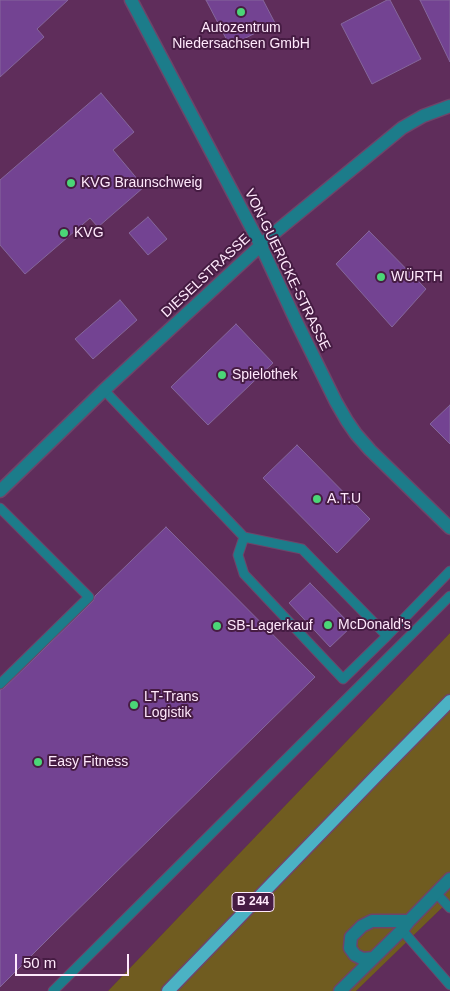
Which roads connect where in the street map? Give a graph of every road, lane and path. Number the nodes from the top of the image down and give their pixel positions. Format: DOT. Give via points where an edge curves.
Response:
graph roads {
  1 [pos="131,0"];
  2 [pos="450,106"];
  3 [pos="261,246"];
  4 [pos="104,390"];
  5 [pos="0,491"];
  6 [pos="0,508"];
  7 [pos="450,528"];
  8 [pos="244,537"];
  9 [pos="450,571"];
  10 [pos="450,596"];
  11 [pos="387,636"];
  12 [pos="0,684"];
  13 [pos="450,701"];
  14 [pos="450,879"];
  15 [pos="436,893"];
  16 [pos="450,908"];
  17 [pos="405,926"];
  18 [pos="374,958"];
  19 [pos="450,985"];
  20 [pos="53,991"];
  21 [pos="168,991"];
  22 [pos="340,991"];
  1 -- 3 [label="street, VON-GUERICKE-STRASSE"];
  2 -- 3 [label="street, DIESELSTRASSE" via="402,128"];
  3 -- 4 [label="street, DIESELSTRASSE"];
  3 -- 7 [label="street, VON-GUERICKE-STRASSE" via="347,421 370,450"];
  4 -- 5 [label="street, DIESELSTRASSE"];
  4 -- 8 [label="lane"];
  6 -- 12 [label="lane" via="89,597"];
  8 -- 11 [label="lane" via="302,549"];
  8 -- 11 [label="lane" via="238,555 244,574 343,679"];
  9 -- 11 [label="lane"];
  10 -- 20 [label="lane"];
  13 -- 21 [label="main road, B 244"];
  14 -- 15 [label="street"];
  15 -- 16 [label="lane"];
  15 -- 17 [label="street"];
  17 -- 18 [label="street"];
  17 -- 18 [label="street" via="372,921 351,937 350,948 355,955 363,959"];
  17 -- 19 [label="lane"];
  18 -- 22 [label="street"];
}
